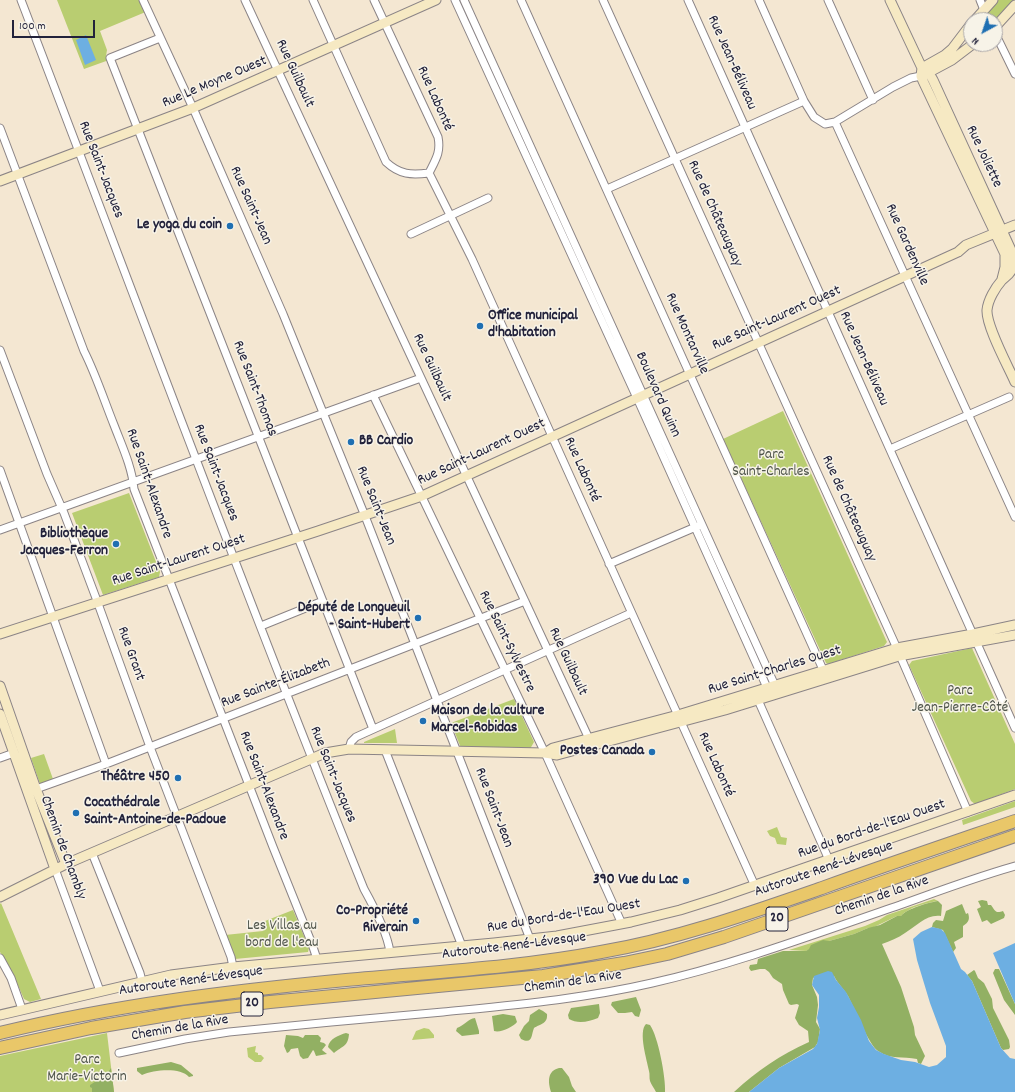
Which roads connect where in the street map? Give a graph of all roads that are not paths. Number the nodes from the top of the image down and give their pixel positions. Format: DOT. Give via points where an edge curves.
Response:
graph roads {
  1 [pos="21,0"];
  2 [pos="143,0"];
  3 [pos="245,0"];
  4 [pos="313,0"];
  5 [pos="374,0"];
  6 [pos="436,0"];
  7 [pos="455,0"];
  8 [pos="464,0"];
  9 [pos="521,0"];
  10 [pos="602,0"];
  11 [pos="688,0"];
  12 [pos="759,0"];
  13 [pos="828,0"];
  14 [pos="890,0"];
  15 [pos="980,0"];
  16 [pos="993,0"];
  17 [pos="1015,5"];
  18 [pos="984,10"];
  19 [pos="1003,18"];
  20 [pos="384,23"];
  21 [pos="963,35"];
  22 [pos="160,38"];
  23 [pos="334,46"];
  24 [pos="1003,49"];
  25 [pos="963,52"];
  26 [pos="278,71"];
  27 [pos="924,72"];
  28 [pos="1015,74"];
  29 [pos="873,100"];
  30 [pos="804,101"];
  31 [pos="512,107"];
  32 [pos="193,108"];
  33 [pos="505,110"];
  34 [pos="835,122"];
  35 [pos="745,127"];
  36 [pos="0,128"];
  37 [pos="138,130"];
  38 [pos="79,152"];
  39 [pos="675,159"];
  40 [pos="429,172"];
  41 [pos="18,175"];
  42 [pos="0,181"];
  43 [pos="607,189"];
  44 [pos="488,198"];
  45 [pos="450,215"];
  46 [pos="1015,225"];
  47 [pos="1015,231"];
  48 [pos="411,234"];
  49 [pos="1000,234"];
  50 [pos="905,275"];
  51 [pos="828,312"];
  52 [pos="758,343"];
  53 [pos="0,350"];
  54 [pos="690,374"];
  55 [pos="421,378"];
  56 [pos="1015,382"];
  57 [pos="373,395"];
  58 [pos="640,396"];
  59 [pos="1009,397"];
  60 [pos="324,413"];
  61 [pos="969,415"];
  62 [pos="551,436"];
  63 [pos="259,437"];
  64 [pos="890,449"];
  65 [pos="197,459"];
  66 [pos="0,470"];
  67 [pos="466,475"];
  68 [pos="134,482"];
  69 [pos="422,496"];
  70 [pos="62,508"];
  71 [pos="365,516"];
  72 [pos="1015,517"];
  73 [pos="20,524"];
  74 [pos="702,524"];
  75 [pos="694,527"];
  76 [pos="0,530"];
  77 [pos="298,537"];
  78 [pos="234,558"];
  79 [pos="609,564"];
  80 [pos="169,579"];
  81 [pos="323,601"];
  82 [pos="525,601"];
  83 [pos="98,602"];
  84 [pos="631,613"];
  85 [pos="53,617"];
  86 [pos="480,618"];
  87 [pos="1015,625"];
  88 [pos="261,626"];
  89 [pos="0,634"];
  90 [pos="1015,635"];
  91 [pos="974,638"];
  92 [pos="415,644"];
  93 [pos="548,651"];
  94 [pos="898,652"];
  95 [pos="350,669"];
  96 [pos="505,670"];
  97 [pos="825,675"];
  98 [pos="0,686"];
  99 [pos="773,691"];
  100 [pos="286,694"];
  101 [pos="437,700"];
  102 [pos="758,700"];
  103 [pos="0,714"];
  104 [pos="223,718"];
  105 [pos="679,718"];
  106 [pos="1015,728"];
  107 [pos="373,729"];
  108 [pos="591,744"];
  109 [pos="150,747"];
  110 [pos="349,749"];
  111 [pos="385,750"];
  112 [pos="457,751"];
  113 [pos="14,753"];
  114 [pos="545,753"];
  115 [pos="0,758"];
  116 [pos="311,758"];
  117 [pos="106,764"];
  118 [pos="249,785"];
  119 [pos="36,789"];
  120 [pos="1015,795"];
  121 [pos="968,812"];
  122 [pos="176,817"];
  123 [pos="1014,821"];
  124 [pos="1013,838"];
  125 [pos="92,852"];
  126 [pos="829,860"];
  127 [pos="66,864"];
  128 [pos="1015,866"];
  129 [pos="54,869"];
  130 [pos="755,886"];
  131 [pos="0,897"];
  132 [pos="622,924"];
  133 [pos="530,939"];
  134 [pos="462,946"];
  135 [pos="390,952"];
  136 [pos="0,958"];
  137 [pos="317,959"];
  138 [pos="233,967"];
  139 [pos="142,981"];
  140 [pos="100,991"];
  141 [pos="22,1009"];
  142 [pos="0,1015"];
  143 [pos="0,1032"];
  144 [pos="0,1048"];
  145 [pos="119,1053"];
  1 -- 38 [label="street, Rue Saint-Jacques"];
  2 -- 22 [label="street, Rue Saint-Jean"];
  3 -- 26 [label="street, Rue Guilbault"];
  4 -- 23 [label="street"];
  5 -- 20 [label="street, Rue Labonté"];
  6 -- 20 [label="street, Rue Le Moyne Ouest"];
  7 -- 33 [label="street, Boulevard Quinn"];
  8 -- 31 [label="street, Boulevard Quinn"];
  9 -- 43 [label="street, Rue Montarville"];
  10 -- 39 [label="street, Rue de Châteauguay"];
  11 -- 35 [label="street, Rue Jean-Béliveau"];
  12 -- 30 [label="street"];
  13 -- 29 [label="street"];
  14 -- 27 [label="street, Rue Joliette"];
  15 -- 18 [label="street"];
  16 -- 18 [label="street"];
  17 -- 19 [label="street"];
  20 -- 23 [label="street, Rue Le Moyne Ouest"];
  20 -- 40 [label="street, Rue Labonté" via="438,137 440,147"];
  21 -- 27 [label="street" via="945,56"];
  22 -- 32 [label="street, Rue Saint-Jean"];
  22 -- 37 [label="street, Rue Saint-Thomas" via="110,58"];
  23 -- 26 [label="street, Rue Le Moyne Ouest"];
  23 -- 40 [label="street" via="386,162 404,173"];
  24 -- 28 [label="street"];
  25 -- 27 [label="street" via="952,60"];
  26 -- 32 [label="street, Rue Le Moyne Ouest"];
  26 -- 55 [label="street, Rue Guilbault"];
  27 -- 29 [label="street"];
  27 -- 49 [label="street, Rue Joliette"];
  29 -- 34 [label="street"];
  30 -- 34 [label="street" via="814,117 825,124"];
  30 -- 35 [label="street"];
  31 -- 33 [label="street"];
  31 -- 58 [label="street, Boulevard Quinn"];
  32 -- 37 [label="street, Rue Le Moyne Ouest"];
  32 -- 60 [label="street, Rue Saint-Jean"];
  33 -- 58 [label="street, Boulevard Quinn"];
  34 -- 50 [label="street, Rue Gardenville"];
  35 -- 39 [label="street"];
  35 -- 51 [label="street, Rue Jean-Béliveau"];
  36 -- 41 [label="street, Rue Saint-Alexandre"];
  37 -- 38 [label="street, Rue Le Moyne Ouest"];
  37 -- 63 [label="street, Rue Saint-Thomas"];
  38 -- 41 [label="street, Rue Le Moyne Ouest"];
  38 -- 65 [label="street, Rue Saint-Jacques"];
  39 -- 43 [label="street"];
  39 -- 52 [label="street, Rue de Châteauguay"];
  40 -- 45 [label="street, Rue Labonté"];
  41 -- 42 [label="street, Rue Le Moyne Ouest"];
  41 -- 68 [label="street, Rue Saint-Alexandre"];
  43 -- 54 [label="street, Rue Montarville"];
  44 -- 45 [label="street"];
  45 -- 48 [label="street"];
  45 -- 62 [label="street, Rue Labonté"];
  46 -- 49 [label="street, Rue Saint-Laurent Ouest"];
  47 -- 49 [label="street, Rue Saint-Laurent Ouest"];
  49 -- 50 [label="street, Rue Saint-Laurent Ouest" via="966,245 958,252"];
  49 -- 56 [label="street, Rue Joliette" via="1011,250 1012,265 990,301 988,316"];
  50 -- 51 [label="street, Rue Saint-Laurent Ouest"];
  50 -- 61 [label="street, Rue Gardenville"];
  51 -- 52 [label="street, Rue Saint-Laurent Ouest"];
  51 -- 64 [label="street, Rue Jean-Béliveau"];
  52 -- 54 [label="street, Rue Saint-Laurent Ouest"];
  52 -- 94 [label="street, Rue de Châteauguay"];
  53 -- 70 [label="street, Rue Grant"];
  54 -- 58 [label="street, Rue Saint-Laurent Ouest"];
  54 -- 97 [label="street, Rue Montarville"];
  55 -- 57 [label="street"];
  55 -- 67 [label="street, Rue Guilbault"];
  57 -- 60 [label="street"];
  57 -- 69 [label="street, Rue Saint-Sylvestre"];
  58 -- 62 [label="street, Rue Saint-Laurent Ouest"];
  58 -- 74 [label="street, Boulevard Quinn"];
  58 -- 75 [label="street, Boulevard Quinn"];
  59 -- 61 [label="street"];
  60 -- 63 [label="street"];
  60 -- 71 [label="street, Rue Saint-Jean"];
  61 -- 64 [label="street"];
  61 -- 72 [label="street, Rue Gardenville"];
  62 -- 67 [label="street, Rue Saint-Laurent Ouest"];
  62 -- 79 [label="street, Rue Labonté"];
  63 -- 65 [label="street"];
  63 -- 77 [label="street, Rue Saint-Thomas"];
  64 -- 91 [label="street, Rue Jean-Béliveau"];
  65 -- 68 [label="street"];
  65 -- 78 [label="street, Rue Saint-Jacques"];
  66 -- 73 [label="street"];
  67 -- 69 [label="street, Rue Saint-Laurent Ouest"];
  67 -- 82 [label="street, Rue Guilbault"];
  68 -- 70 [label="street"];
  68 -- 80 [label="street, Rue Saint-Alexandre" via="134,489"];
  69 -- 71 [label="street, Rue Saint-Laurent Ouest"];
  69 -- 86 [label="street, Rue Saint-Sylvestre"];
  70 -- 73 [label="street"];
  70 -- 83 [label="street, Rue Grant"];
  71 -- 77 [label="street, Rue Saint-Laurent Ouest"];
  71 -- 92 [label="street, Rue Saint-Jean"];
  73 -- 76 [label="street"];
  73 -- 85 [label="street"];
  74 -- 75 [label="street"];
  74 -- 99 [label="street, Boulevard Quinn"];
  75 -- 79 [label="street"];
  75 -- 99 [label="street, Boulevard Quinn"];
  77 -- 78 [label="street, Rue Saint-Laurent Ouest"];
  77 -- 81 [label="street, Rue Saint-Thomas"];
  78 -- 80 [label="street, Rue Saint-Laurent Ouest"];
  78 -- 88 [label="street, Rue Saint-Jacques"];
  79 -- 84 [label="street, Rue Labonté"];
  80 -- 83 [label="street, Rue Saint-Laurent Ouest"];
  80 -- 104 [label="street, Rue Saint-Alexandre"];
  81 -- 88 [label="street"];
  81 -- 95 [label="street, Rue Saint-Thomas"];
  82 -- 86 [label="street, Rue Sainte-Élizabeth"];
  82 -- 93 [label="street, Rue Guilbault"];
  83 -- 85 [label="street, Rue Saint-Laurent Ouest"];
  83 -- 109 [label="street, Rue Grant"];
  84 -- 93 [label="street"];
  84 -- 105 [label="street, Rue Labonté"];
  85 -- 89 [label="street, Rue Saint-Laurent Ouest"];
  85 -- 117 [label="street"];
  86 -- 92 [label="street, Rue Sainte-Élizabeth"];
  86 -- 96 [label="street, Rue Saint-Sylvestre"];
  87 -- 91 [label="street, Rue Saint-Charles Ouest"];
  88 -- 100 [label="street, Rue Saint-Jacques"];
  90 -- 91 [label="street, Rue Saint-Charles Ouest"];
  91 -- 94 [label="street, Rue Saint-Charles Ouest"];
  91 -- 106 [label="street, Rue Jean-Béliveau"];
  92 -- 95 [label="street, Rue Sainte-Élizabeth"];
  92 -- 101 [label="street, Rue Saint-Jean"];
  93 -- 96 [label="street"];
  93 -- 108 [label="street, Rue Guilbault"];
  94 -- 97 [label="street, Rue Saint-Charles Ouest"];
  94 -- 121 [label="street, Rue de Châteauguay"];
  95 -- 100 [label="street, Rue Sainte-Élizabeth"];
  95 -- 107 [label="street, Rue Saint-Thomas"];
  96 -- 101 [label="street"];
  96 -- 114 [label="street, Rue Saint-Sylvestre"];
  97 -- 99 [label="street, Rue Saint-Charles Ouest"];
  98 -- 119 [label="street, Chemin de Chambly"];
  99 -- 102 [label="street, Rue Saint-Charles Ouest"];
  99 -- 105 [label="street, Rue Saint-Charles Ouest"];
  100 -- 104 [label="street, Rue Sainte-Élizabeth"];
  100 -- 116 [label="street, Rue Saint-Jacques"];
  101 -- 107 [label="street"];
  101 -- 112 [label="street, Rue Saint-Jean"];
  102 -- 105 [label="street, Rue Saint-Charles Ouest"];
  102 -- 126 [label="street"];
  103 -- 113 [label="street, Chemin de Chambly"];
  104 -- 109 [label="street, Rue Sainte-Élizabeth"];
  104 -- 118 [label="street, Rue Saint-Alexandre"];
  105 -- 108 [label="street, Rue Saint-Charles Ouest"];
  105 -- 130 [label="street, Rue Labonté"];
  107 -- 110 [label="street" via="356,737"];
  108 -- 114 [label="street, Rue Saint-Charles Ouest" via="557,754"];
  109 -- 117 [label="street, Rue Sainte-Élizabeth"];
  109 -- 122 [label="street, Rue Grant"];
  110 -- 111 [label="street, Rue Saint-Charles Ouest"];
  110 -- 116 [label="street, Rue Saint-Charles Ouest"];
  111 -- 112 [label="street, Rue Saint-Charles Ouest"];
  111 -- 134 [label="street"];
  112 -- 114 [label="street, Rue Saint-Charles Ouest"];
  112 -- 133 [label="street, Rue Saint-Jean"];
  113 -- 115 [label="street"];
  113 -- 129 [label="street, Chemin de Chambly"];
  114 -- 132 [label="street, Rue Saint-Sylvestre"];
  116 -- 118 [label="street, Rue Saint-Charles Ouest"];
  116 -- 135 [label="street, Rue Saint-Jacques"];
  117 -- 119 [label="street, Rue Sainte-Élizabeth"];
  118 -- 122 [label="street, Rue Saint-Charles Ouest"];
  118 -- 137 [label="street, Rue Saint-Alexandre"];
  119 -- 127 [label="street, Chemin de Chambly"];
  120 -- 121 [label="street, Rue du Bord-de-l'Eau Ouest"];
  121 -- 126 [label="street, Rue du Bord-de-l'Eau Ouest"];
  122 -- 125 [label="street, Rue Saint-Charles Ouest"];
  122 -- 138 [label="street, Rue Grant"];
  123 -- 143 [label="highway, Autoroute René-Lévesque / 20" via="732,919 620,949 526,963 194,996 118,1008"];
  124 -- 144 [label="highway, Autoroute René-Lévesque / 20" via="724,937 682,950 624,963 543,976 185,1012 91,1028"];
  125 -- 127 [label="street, Rue Saint-Charles Ouest"];
  125 -- 139 [label="street"];
  126 -- 130 [label="street, Rue du Bord-de-l'Eau Ouest"];
  127 -- 129 [label="street, Rue Saint-Charles Ouest"];
  128 -- 145 [label="street, Chemin de la Rive" via="732,962 627,989 530,1003 229,1032"];
  129 -- 131 [label="street, Rue Saint-Charles Ouest"];
  129 -- 140 [label="street, Chemin de Chambly"];
  130 -- 132 [label="street, Rue du Bord-de-l'Eau Ouest" via="686,909"];
  132 -- 133 [label="street, Rue du Bord-de-l'Eau Ouest"];
  133 -- 134 [label="street, Rue du Bord-de-l'Eau Ouest"];
  134 -- 135 [label="street, Rue du Bord-de-l'Eau Ouest"];
  135 -- 137 [label="street, Rue du Bord-de-l'Eau Ouest"];
  136 -- 141 [label="street" via="11,978"];
  137 -- 138 [label="street, Rue du Bord-de-l'Eau Ouest"];
  138 -- 139 [label="street, Rue du Bord-de-l'Eau Ouest"];
  139 -- 140 [label="street, Rue du Bord-de-l'Eau Ouest"];
  140 -- 141 [label="street, Rue du Bord-de-l'Eau Ouest"];
  141 -- 142 [label="street, Rue du Bord-de-l'Eau Ouest"];
}
